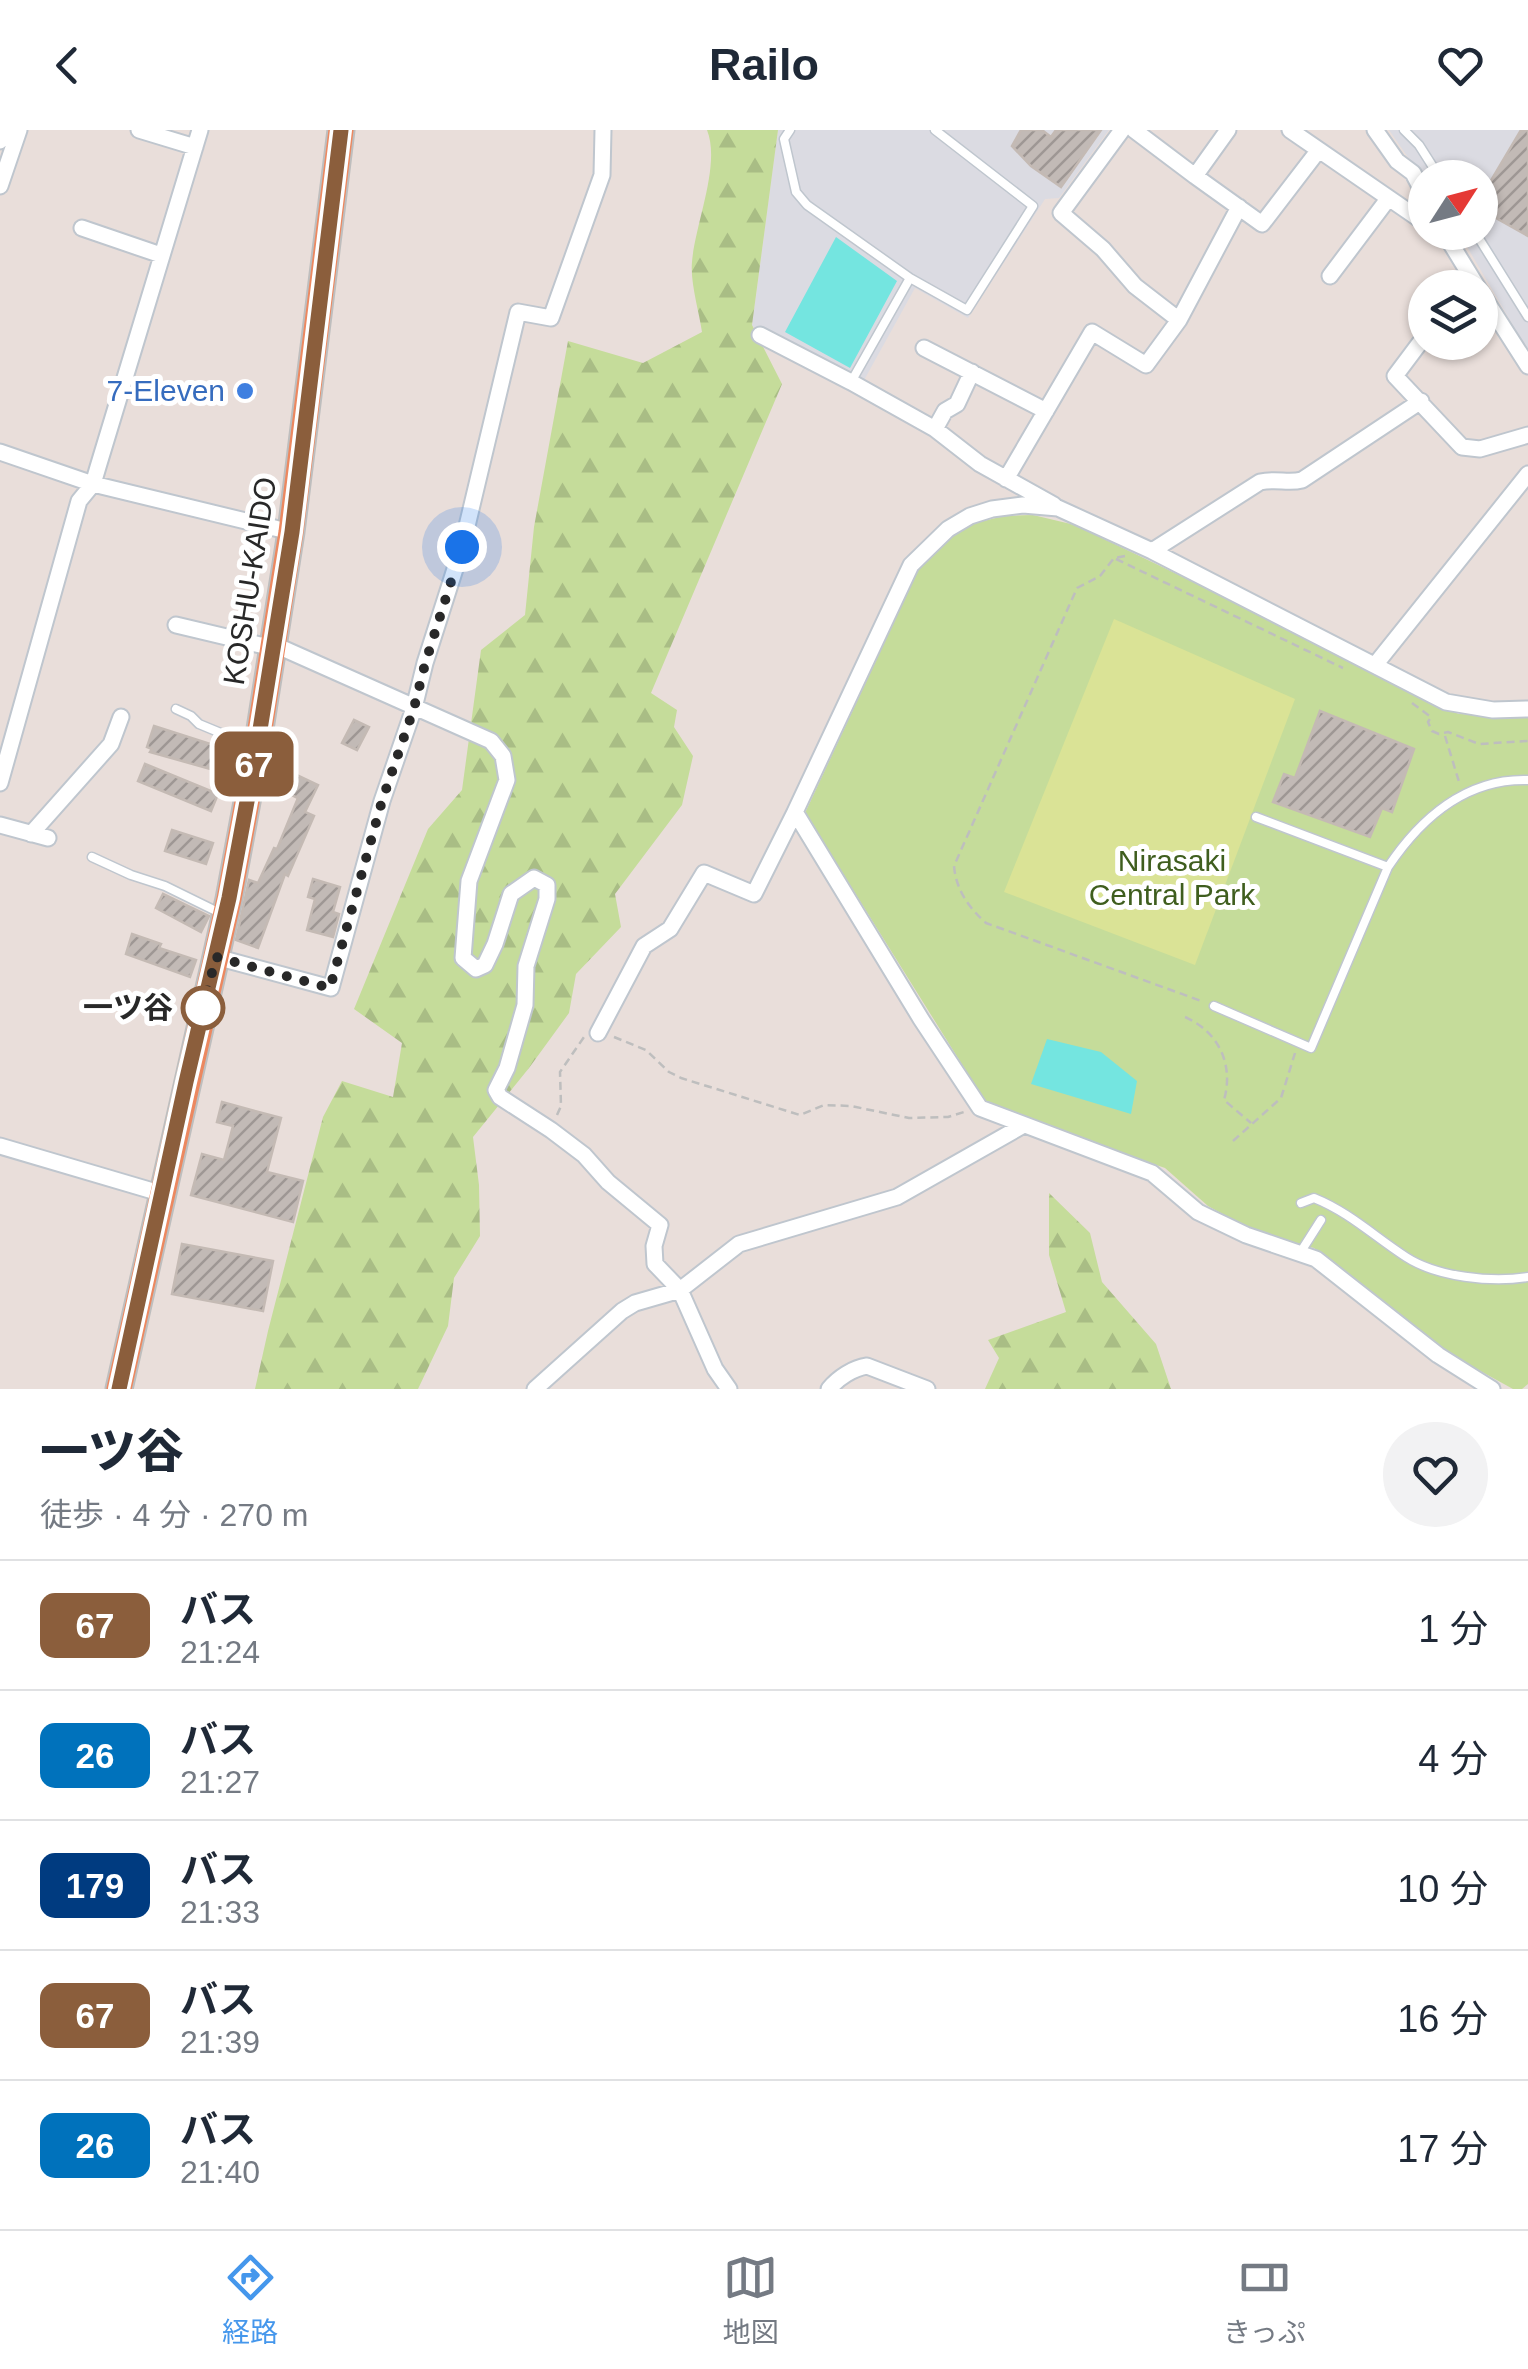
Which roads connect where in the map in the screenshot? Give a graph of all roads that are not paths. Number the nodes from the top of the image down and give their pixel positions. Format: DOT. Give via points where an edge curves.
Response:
graph roads {
  1 [pos="4,130"];
  2 [pos="18,130"];
  3 [pos="139,130"];
  4 [pos="200,130"];
  5 [pos="341,130"];
  6 [pos="603,130"];
  7 [pos="790,130"];
  8 [pos="935,130"];
  9 [pos="1122,130"];
  10 [pos="1134,130"];
  11 [pos="1228,130"];
  12 [pos="1290,130"];
  13 [pos="1375,130"];
  14 [pos="1404,130"];
  15 [pos="0,141"];
  16 [pos="195,146"];
  17 [pos="1318,151"];
  18 [pos="1429,160"];
  19 [pos="1408,169"];
  20 [pos="1195,176"];
  21 [pos="0,186"];
  22 [pos="1388,199"];
  23 [pos="1239,207"];
  24 [pos="1408,213"];
  25 [pos="82,228"];
  26 [pos="1485,250"];
  27 [pos="162,256"];
  28 [pos="1330,276"];
  29 [pos="910,278"];
  30 [pos="1528,317"];
  31 [pos="1498,319"];
  32 [pos="1179,320"];
  33 [pos="760,335"];
  34 [pos="924,348"];
  35 [pos="1408,359"];
  36 [pos="1528,366"];
  37 [pos="972,372"];
  38 [pos="851,382"];
  39 [pos="1421,401"];
  40 [pos="1046,411"];
  41 [pos="935,429"];
  42 [pos="1528,435"];
  43 [pos="0,452"];
  44 [pos="1528,474"];
  45 [pos="1006,478"];
  46 [pos="93,484"];
  47 [pos="1058,508"];
  48 [pos="292,532"];
  49 [pos="1152,551"];
  50 [pos="176,624"];
  51 [pos="273,644"];
  52 [pos="1375,665"];
  53 [pos="414,708"];
  54 [pos="176,709"];
  55 [pos="1528,709"];
  56 [pos="122,718"];
  57 [pos="257,748"];
  58 [pos="1528,780"];
  59 [pos="0,783"];
  60 [pos="795,812"];
  61 [pos="1256,817"];
  62 [pos="0,825"];
  63 [pos="786,831"];
  64 [pos="31,834"];
  65 [pos="808,836"];
  66 [pos="48,838"];
  67 [pos="92,857"];
  68 [pos="1388,867"];
  69 [pos="224,915"];
  70 [pos="216,957"];
  71 [pos="1214,1006"];
  72 [pos="598,1033"];
  73 [pos="1022,1126"];
  74 [pos="0,1146"];
  75 [pos="163,1194"];
  76 [pos="1301,1203"];
  77 [pos="1321,1220"];
  78 [pos="1300,1253"];
  79 [pos="1528,1277"];
  80 [pos="680,1290"];
  81 [pos="1484,1387"];
  82 [pos="119,1389"];
  83 [pos="535,1389"];
  84 [pos="728,1389"];
  85 [pos="829,1389"];
  86 [pos="927,1389"];
  1 -- 15 [label="street"];
  2 -- 21 [label="street"];
  3 -- 16 [label="street"];
  4 -- 16 [label="street"];
  5 -- 48 [label="highway, KOSHU-KAIDO"];
  6 -- 53 [label="street" via="602,175 551,318 518,312 462,547"];
  7 -- 29 [label="lane" via="784,139 796,192"];
  8 -- 29 [label="lane" via="1032,206 966,310"];
  9 -- 32 [label="street" via="1061,213"];
  10 -- 20 [label="street"];
  11 -- 20 [label="street"];
  12 -- 17 [label="street"];
  13 -- 19 [label="street"];
  14 -- 18 [label="lane"];
  16 -- 27 [label="street"];
  17 -- 22 [label="street"];
  17 -- 23 [label="street" via="1262,224"];
  20 -- 23 [label="street"];
  22 -- 24 [label="street"];
  22 -- 28 [label="street"];
  23 -- 32 [label="street"];
  25 -- 27 [label="street"];
  26 -- 30 [label="lane"];
  27 -- 46 [label="street"];
  29 -- 38 [label="lane"];
  31 -- 36 [label="street"];
  32 -- 40 [label="street" via="1146,365 1092,332"];
  33 -- 38 [label="street"];
  34 -- 37 [label="street"];
  35 -- 39 [label="street" via="1395,376"];
  37 -- 40 [label="street"];
  37 -- 41 [label="street"];
  38 -- 41 [label="street"];
  39 -- 42 [label="street" via="1462,447 1480,449"];
  39 -- 49 [label="street" via="1302,480 1260,482"];
  40 -- 45 [label="street"];
  41 -- 45 [label="street"];
  43 -- 46 [label="street"];
  44 -- 52 [label="street"];
  45 -- 47 [label="street"];
  46 -- 48 [label="street"];
  46 -- 59 [label="street" via="79,501"];
  47 -- 49 [label="street"];
  47 -- 60 [label="street" via="1024,505 970,516 911,565"];
  48 -- 51 [label="highway, KOSHU-KAIDO"];
  49 -- 52 [label="street"];
  50 -- 51 [label="street"];
  51 -- 53 [label="street"];
  51 -- 57 [label="highway, KOSHU-KAIDO"];
  52 -- 55 [label="street" via="1446,702"];
  53 -- 70 [label="street" via="330,988"];
  53 -- 80 [label="street" via="491,741 503,756 506,780 469,881 463,958 476,969 485,965 510,894 534,878 547,884 526,966 525,1005 496,1090 584,1155 660,1224 655,1264"];
  54 -- 57 [label="lane"];
  56 -- 64 [label="street" via="111,744"];
  57 -- 69 [label="highway, KOSHU-KAIDO"];
  58 -- 68 [label="lane" via="1463,793 1429,817"];
  60 -- 63 [label="street"];
  60 -- 65 [label="street"];
  61 -- 68 [label="lane"];
  62 -- 64 [label="street"];
  63 -- 65 [label="street"];
  63 -- 72 [label="street" via="754,894 704,873 670,930 644,946"];
  64 -- 66 [label="street"];
  65 -- 73 [label="street" via="980,1108"];
  67 -- 69 [label="lane"];
  68 -- 71 [label="lane" via="1311,1048"];
  69 -- 70 [label="highway, KOSHU-KAIDO"];
  70 -- 75 [label="highway, KOSHU-KAIDO"];
  73 -- 78 [label="street" via="1152,1173 1198,1212"];
  73 -- 80 [label="street" via="897,1197 738,1244"];
  74 -- 75 [label="street"];
  75 -- 82 [label="highway, KOSHU-KAIDO"];
  76 -- 79 [label="lane" via="1314,1198 1338,1208 1410,1260 1458,1276"];
  77 -- 78 [label="lane"];
  78 -- 81 [label="street"];
  80 -- 83 [label="street" via="622,1311"];
  80 -- 84 [label="street"];
  85 -- 86 [label="street" via="867,1366"];
}
